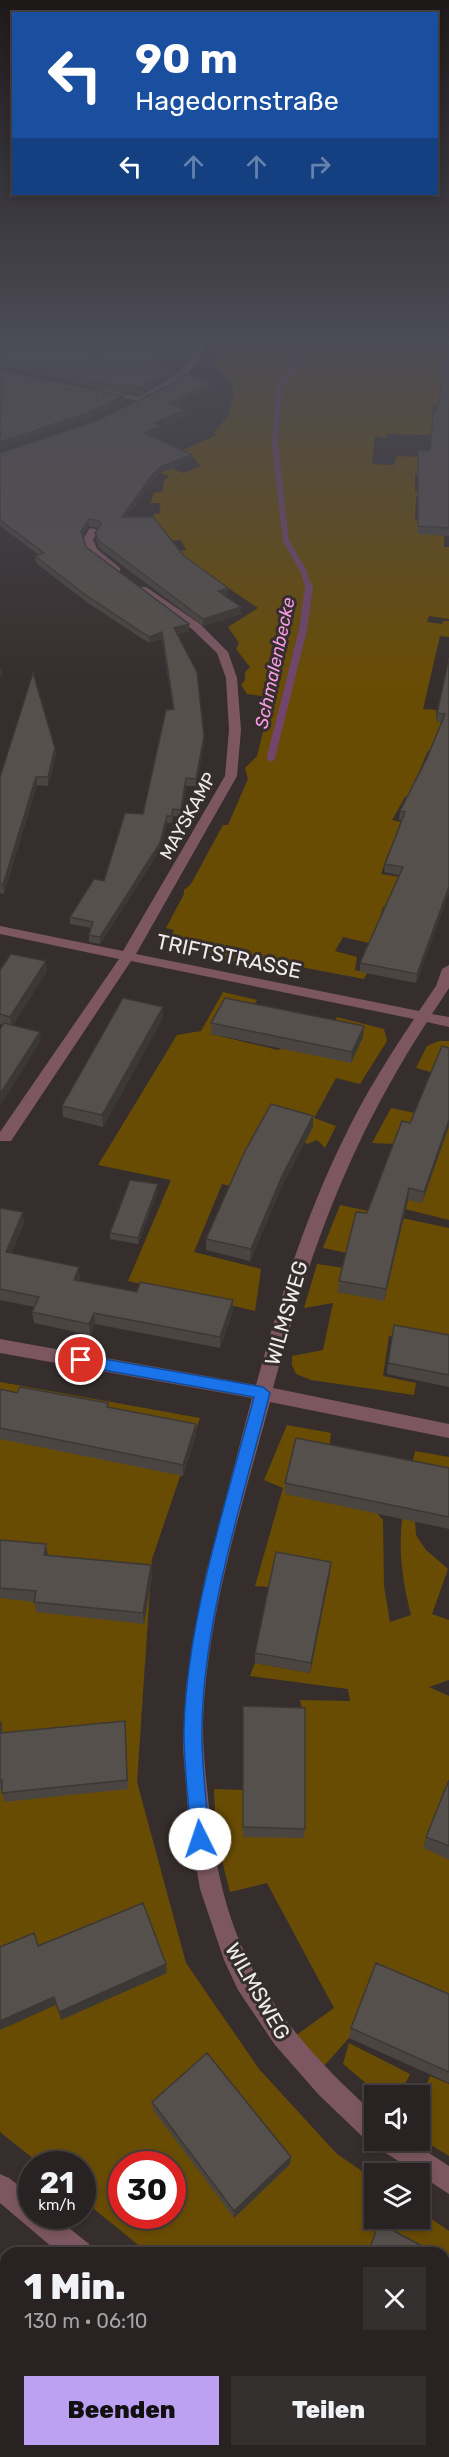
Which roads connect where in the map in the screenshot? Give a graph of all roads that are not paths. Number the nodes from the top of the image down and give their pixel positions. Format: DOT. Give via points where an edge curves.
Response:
graph roads {
  1 [pos="94,530"];
  2 [pos="0,930"];
  3 [pos="127,957"];
  4 [pos="449,969"];
  5 [pos="423,1017"];
  6 [pos="449,1022"];
  7 [pos="5,1137"];
  8 [pos="0,1346"];
  9 [pos="263,1393"];
  10 [pos="449,1431"];
  11 [pos="364,2121"];
  12 [pos="403,2151"];
  13 [pos="449,2181"];
  14 [pos="0,2187"];
  15 [pos="18,2202"];
  16 [pos="51,2229"];
  17 [pos="73,2247"];
  1 -- 3 [label="street, MAYSKAMP" via="88,539 103,561 224,654 234,699 236,744 231,776"];
  2 -- 3 [label="street, TRIFTSTRASSE"];
  3 -- 5 [label="street, TRIFTSTRASSE"];
  3 -- 7 [label="street, MAYSKAMP"];
  4 -- 5 [label="street, WILMSWEG"];
  5 -- 6 [label="street, TRIFTSTRASSE"];
  5 -- 9 [label="street, WILMSWEG" via="367,1107 325,1197 289,1297"];
  8 -- 9 [label="street"];
  9 -- 10 [label="street"];
  9 -- 11 [label="street, WILMSWEG" via="217,1567 197,1676 193,1727 200,1839 220,1923 238,1964 291,2047"];
  12 -- 13 [label="street"];
  14 -- 15 [label="street"];
  16 -- 17 [label="street"];
}
